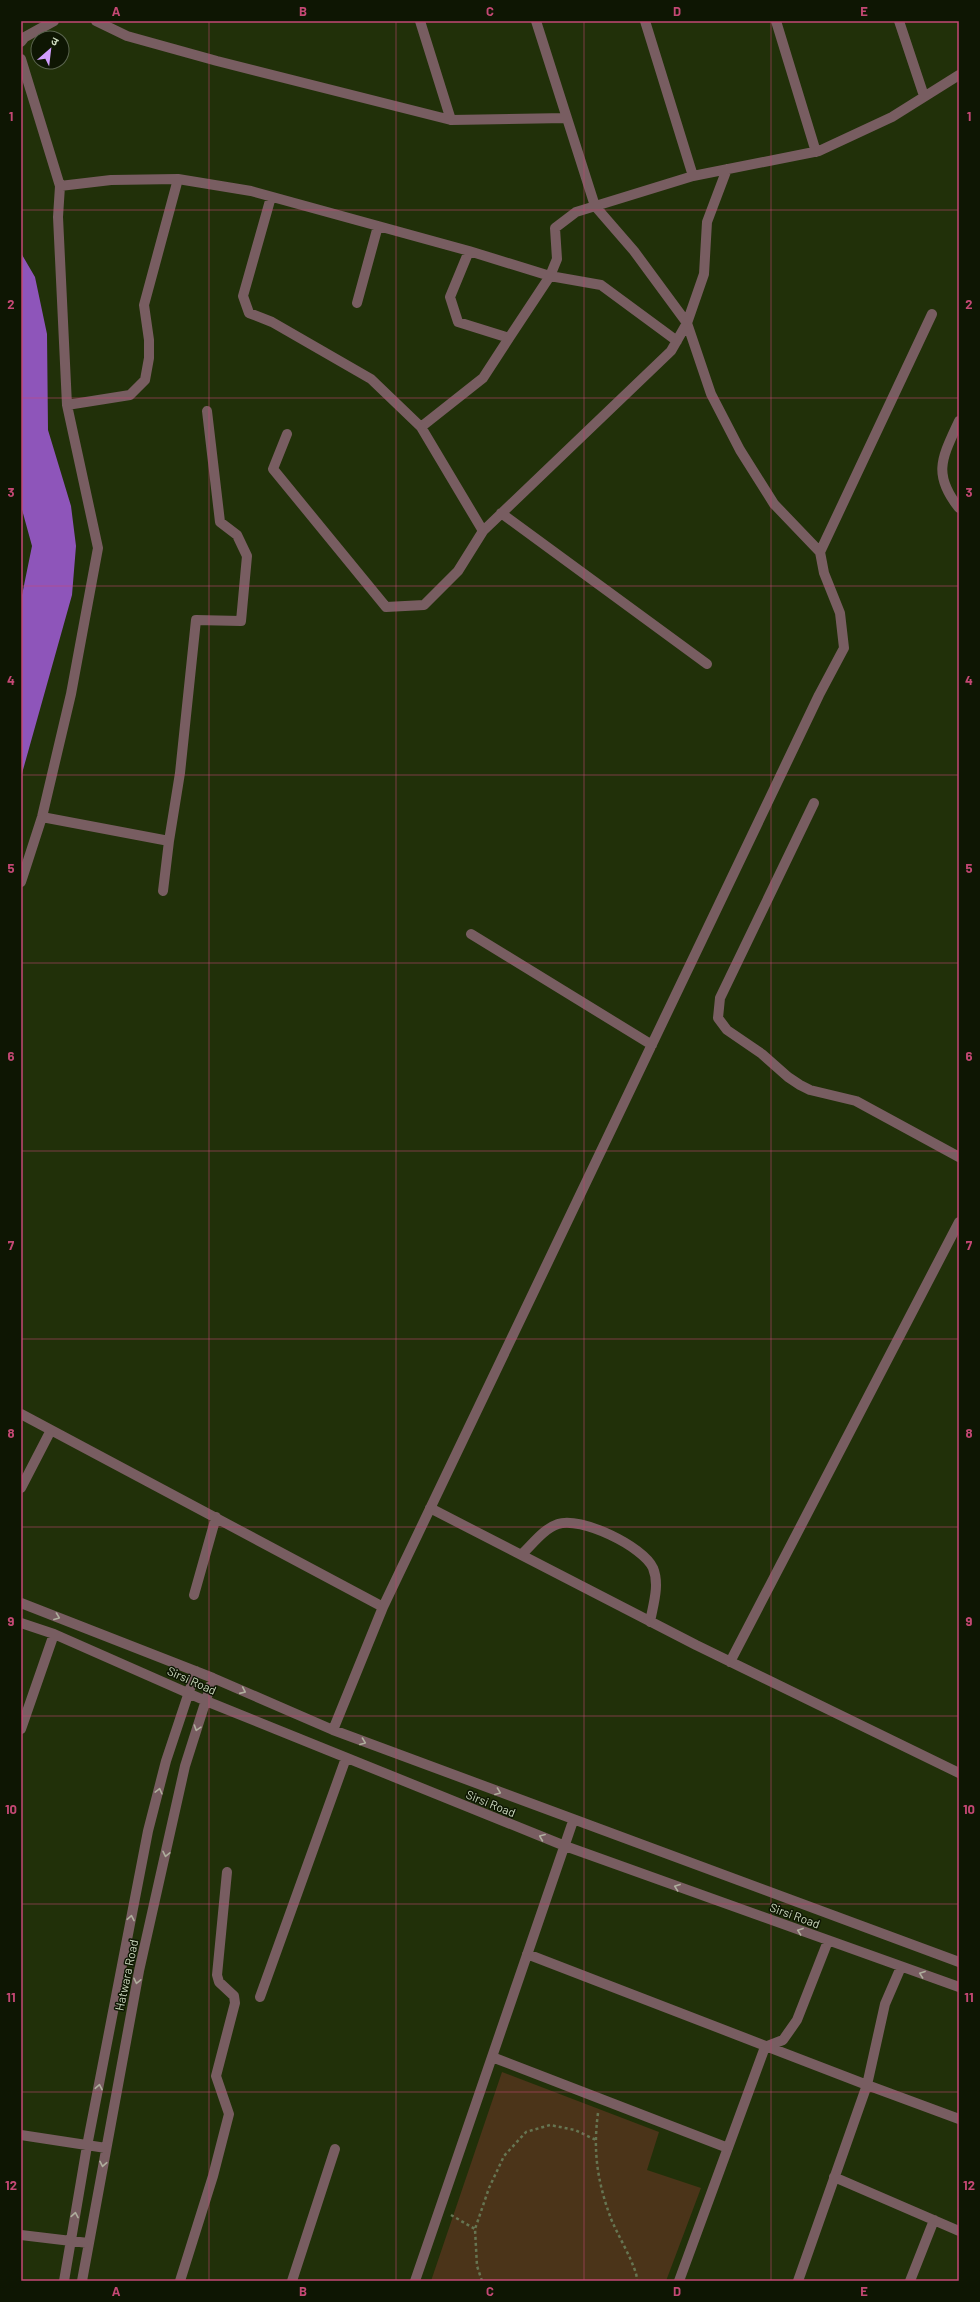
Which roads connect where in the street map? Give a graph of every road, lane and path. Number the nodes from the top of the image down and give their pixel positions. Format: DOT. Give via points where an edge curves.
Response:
graph roads {
  1 [pos="54,21"];
  2 [pos="96,21"];
  3 [pos="420,21"];
  4 [pos="536,21"];
  5 [pos="645,21"];
  6 [pos="776,21"];
  7 [pos="899,21"];
  8 [pos="21,42"];
  9 [pos="21,59"];
  10 [pos="959,75"];
  11 [pos="924,96"];
  12 [pos="566,118"];
  13 [pos="451,120"];
  14 [pos="816,152"];
  15 [pos="727,169"];
  16 [pos="693,176"];
  17 [pos="178,179"];
  18 [pos="60,186"];
  19 [pos="271,197"];
  20 [pos="595,206"];
  21 [pos="378,226"];
  22 [pos="469,251"];
  23 [pos="550,276"];
  24 [pos="357,303"];
  25 [pos="932,314"];
  26 [pos="687,323"];
  27 [pos="509,338"];
  28 [pos="677,341"];
  29 [pos="68,405"];
  30 [pos="207,410"];
  31 [pos="959,421"];
  32 [pos="421,427"];
  33 [pos="287,434"];
  34 [pos="959,508"];
  35 [pos="501,513"];
  36 [pos="483,531"];
  37 [pos="820,552"];
  38 [pos="707,664"];
  39 [pos="814,803"];
  40 [pos="42,817"];
  41 [pos="169,841"];
  42 [pos="21,882"];
  43 [pos="163,891"];
  44 [pos="471,934"];
  45 [pos="652,1045"];
  46 [pos="959,1157"];
  47 [pos="959,1222"];
  48 [pos="21,1414"];
  49 [pos="51,1430"];
  50 [pos="21,1488"];
  51 [pos="430,1508"];
  52 [pos="216,1518"];
  53 [pos="521,1555"];
  54 [pos="194,1594"];
  55 [pos="21,1603"];
  56 [pos="383,1607"];
  57 [pos="650,1622"];
  58 [pos="21,1624"];
  59 [pos="54,1634"];
  60 [pos="730,1662"];
  61 [pos="196,1671"];
  62 [pos="213,1678"];
  63 [pos="189,1693"];
  64 [pos="206,1701"];
  65 [pos="21,1729"];
  66 [pos="333,1730"];
  67 [pos="346,1758"];
  68 [pos="959,1773"];
  69 [pos="574,1821"];
  70 [pos="565,1846"];
  71 [pos="227,1872"];
  72 [pos="828,1940"];
  73 [pos="527,1954"];
  74 [pos="959,1962"];
  75 [pos="901,1967"];
  76 [pos="959,1987"];
  77 [pos="260,1997"];
  78 [pos="111,2021"];
  79 [pos="129,2025"];
  80 [pos="765,2047"];
  81 [pos="492,2057"];
  82 [pos="867,2085"];
  83 [pos="600,2098"];
  84 [pos="959,2119"];
  85 [pos="21,2135"];
  86 [pos="596,2140"];
  87 [pos="87,2146"];
  88 [pos="106,2148"];
  89 [pos="728,2148"];
  90 [pos="334,2149"];
  91 [pos="834,2177"];
  92 [pos="440,2209"];
  93 [pos="934,2220"];
  94 [pos="475,2229"];
  95 [pos="959,2231"];
  96 [pos="21,2235"];
  97 [pos="70,2242"];
  98 [pos="88,2244"];
  99 [pos="64,2281"];
  100 [pos="82,2281"];
  101 [pos="180,2281"];
  102 [pos="292,2281"];
  103 [pos="415,2281"];
  104 [pos="482,2281"];
  105 [pos="637,2281"];
  106 [pos="679,2281"];
  107 [pos="798,2281"];
  108 [pos="910,2281"];
  1 -- 8 [label="street" via="25,37"];
  2 -- 13 [label="street" via="127,36"];
  3 -- 13 [label="street"];
  4 -- 12 [label="street"];
  5 -- 16 [label="street"];
  6 -- 14 [label="street"];
  7 -- 11 [label="street"];
  9 -- 18 [label="street"];
  10 -- 11 [label="street"];
  11 -- 14 [label="street" via="892,117"];
  12 -- 13 [label="street"];
  12 -- 20 [label="street"];
  14 -- 15 [label="street"];
  15 -- 16 [label="street"];
  15 -- 26 [label="street" via="707,222 704,274"];
  16 -- 20 [label="street"];
  17 -- 18 [label="street" via="111,180"];
  17 -- 19 [label="street" via="251,191"];
  17 -- 29 [label="street" via="144,305 149,340 145,380 130,395"];
  18 -- 29 [label="street" via="58,217"];
  19 -- 21 [label="street"];
  19 -- 32 [label="street" via="243,296 249,313 272,322 371,379"];
  20 -- 23 [label="street" via="576,212 555,228 557,259"];
  20 -- 26 [label="street" via="634,251"];
  21 -- 22 [label="street"];
  21 -- 24 [label="street"];
  22 -- 23 [label="street"];
  22 -- 27 [label="street" via="450,298 458,322"];
  23 -- 27 [label="street"];
  23 -- 28 [label="street" via="601,285"];
  25 -- 37 [label="street"];
  26 -- 28 [label="street"];
  26 -- 37 [label="street" via="711,394 740,450 774,504"];
  27 -- 32 [label="street" via="483,378"];
  28 -- 35 [label="street" via="671,351"];
  29 -- 40 [label="street" via="98,548 79,657"];
  30 -- 41 [label="street" via="220,522 237,535 247,556 241,621 196,620 180,773"];
  31 -- 34 [label="street" via="947,447 941,473 947,493"];
  32 -- 36 [label="street"];
  33 -- 36 [label="street" via="273,469 386,607 424,605 458,571"];
  35 -- 36 [label="street"];
  35 -- 38 [label="street"];
  37 -- 45 [label="street" via="824,572 840,613 844,648 819,695"];
  39 -- 46 [label="street" via="720,998 718,1018 727,1030 800,1085 810,1090 856,1101"];
  40 -- 41 [label="street"];
  40 -- 42 [label="street"];
  41 -- 43 [label="street"];
  44 -- 45 [label="street"];
  45 -- 51 [label="street"];
  47 -- 60 [label="street"];
  48 -- 49 [label="street"];
  49 -- 50 [label="street"];
  49 -- 52 [label="street"];
  51 -- 53 [label="street"];
  51 -- 56 [label="street"];
  52 -- 54 [label="street"];
  52 -- 56 [label="street"];
  53 -- 57 [label="street"];
  53 -- 57 [label="street" via="547,1530 557,1524 568,1522 582,1524 639,1551 654,1569 656,1593"];
  55 -- 61 [label="street, Sirsi Road, one-way"];
  56 -- 66 [label="street"];
  57 -- 60 [label="street"];
  58 -- 59 [label="street, Sirsi Road"];
  59 -- 63 [label="street, Sirsi Road"];
  59 -- 65 [label="street"];
  60 -- 68 [label="street"];
  61 -- 62 [label="street, Sirsi Road"];
  61 -- 63 [label="street"];
  62 -- 64 [label="street, Hatwara Road"];
  62 -- 66 [label="street, Sirsi Road, one-way"];
  63 -- 64 [label="street, Sirsi Road"];
  78 -- 63 [label="street, one-way" via="148,1831 166,1761"];
  64 -- 67 [label="street, Sirsi Road"];
  64 -- 79 [label="street, Hatwara Road, one-way" via="185,1766"];
  66 -- 69 [label="street, Sirsi Road, one-way"];
  70 -- 67 [label="street, Sirsi Road, one-way"];
  67 -- 77 [label="street"];
  69 -- 70 [label="street"];
  69 -- 74 [label="street, Sirsi Road"];
  72 -- 70 [label="street, Sirsi Road, one-way"];
  70 -- 73 [label="street"];
  71 -- 101 [label="street" via="217,1976 219,1982 234,1996 235,2003 216,2076 229,2114 213,2176"];
  72 -- 75 [label="street, Sirsi Road"];
  72 -- 80 [label="street" via="797,2020 783,2040"];
  73 -- 80 [label="street"];
  73 -- 81 [label="street"];
  76 -- 75 [label="street, Sirsi Road, one-way"];
  75 -- 82 [label="street" via="885,2004"];
  78 -- 79 [label="street"];
  87 -- 78 [label="street, one-way"];
  79 -- 88 [label="street, Hatwara Road"];
  80 -- 82 [label="street"];
  80 -- 89 [label="street"];
  81 -- 83 [label="street"];
  81 -- 92 [label="street"];
  82 -- 84 [label="street"];
  82 -- 91 [label="street"];
  83 -- 86 [label="path"];
  83 -- 89 [label="street"];
  85 -- 87 [label="street"];
  86 -- 94 [label="path" via="574,2130 550,2125 526,2132 504,2156 489,2188"];
  86 -- 105 [label="path" via="597,2172 610,2216 633,2266"];
  87 -- 88 [label="street"];
  97 -- 87 [label="street, one-way"];
  88 -- 98 [label="street, Hatwara Road, one-way"];
  89 -- 106 [label="street"];
  90 -- 102 [label="street"];
  91 -- 93 [label="street"];
  91 -- 107 [label="street"];
  92 -- 94 [label="path"];
  92 -- 103 [label="street"];
  93 -- 95 [label="street"];
  93 -- 108 [label="street"];
  94 -- 104 [label="path" via="477,2266"];
  96 -- 97 [label="street"];
  97 -- 98 [label="street"];
  97 -- 99 [label="street"];
  98 -- 100 [label="street, Hatwara Road"];
}
